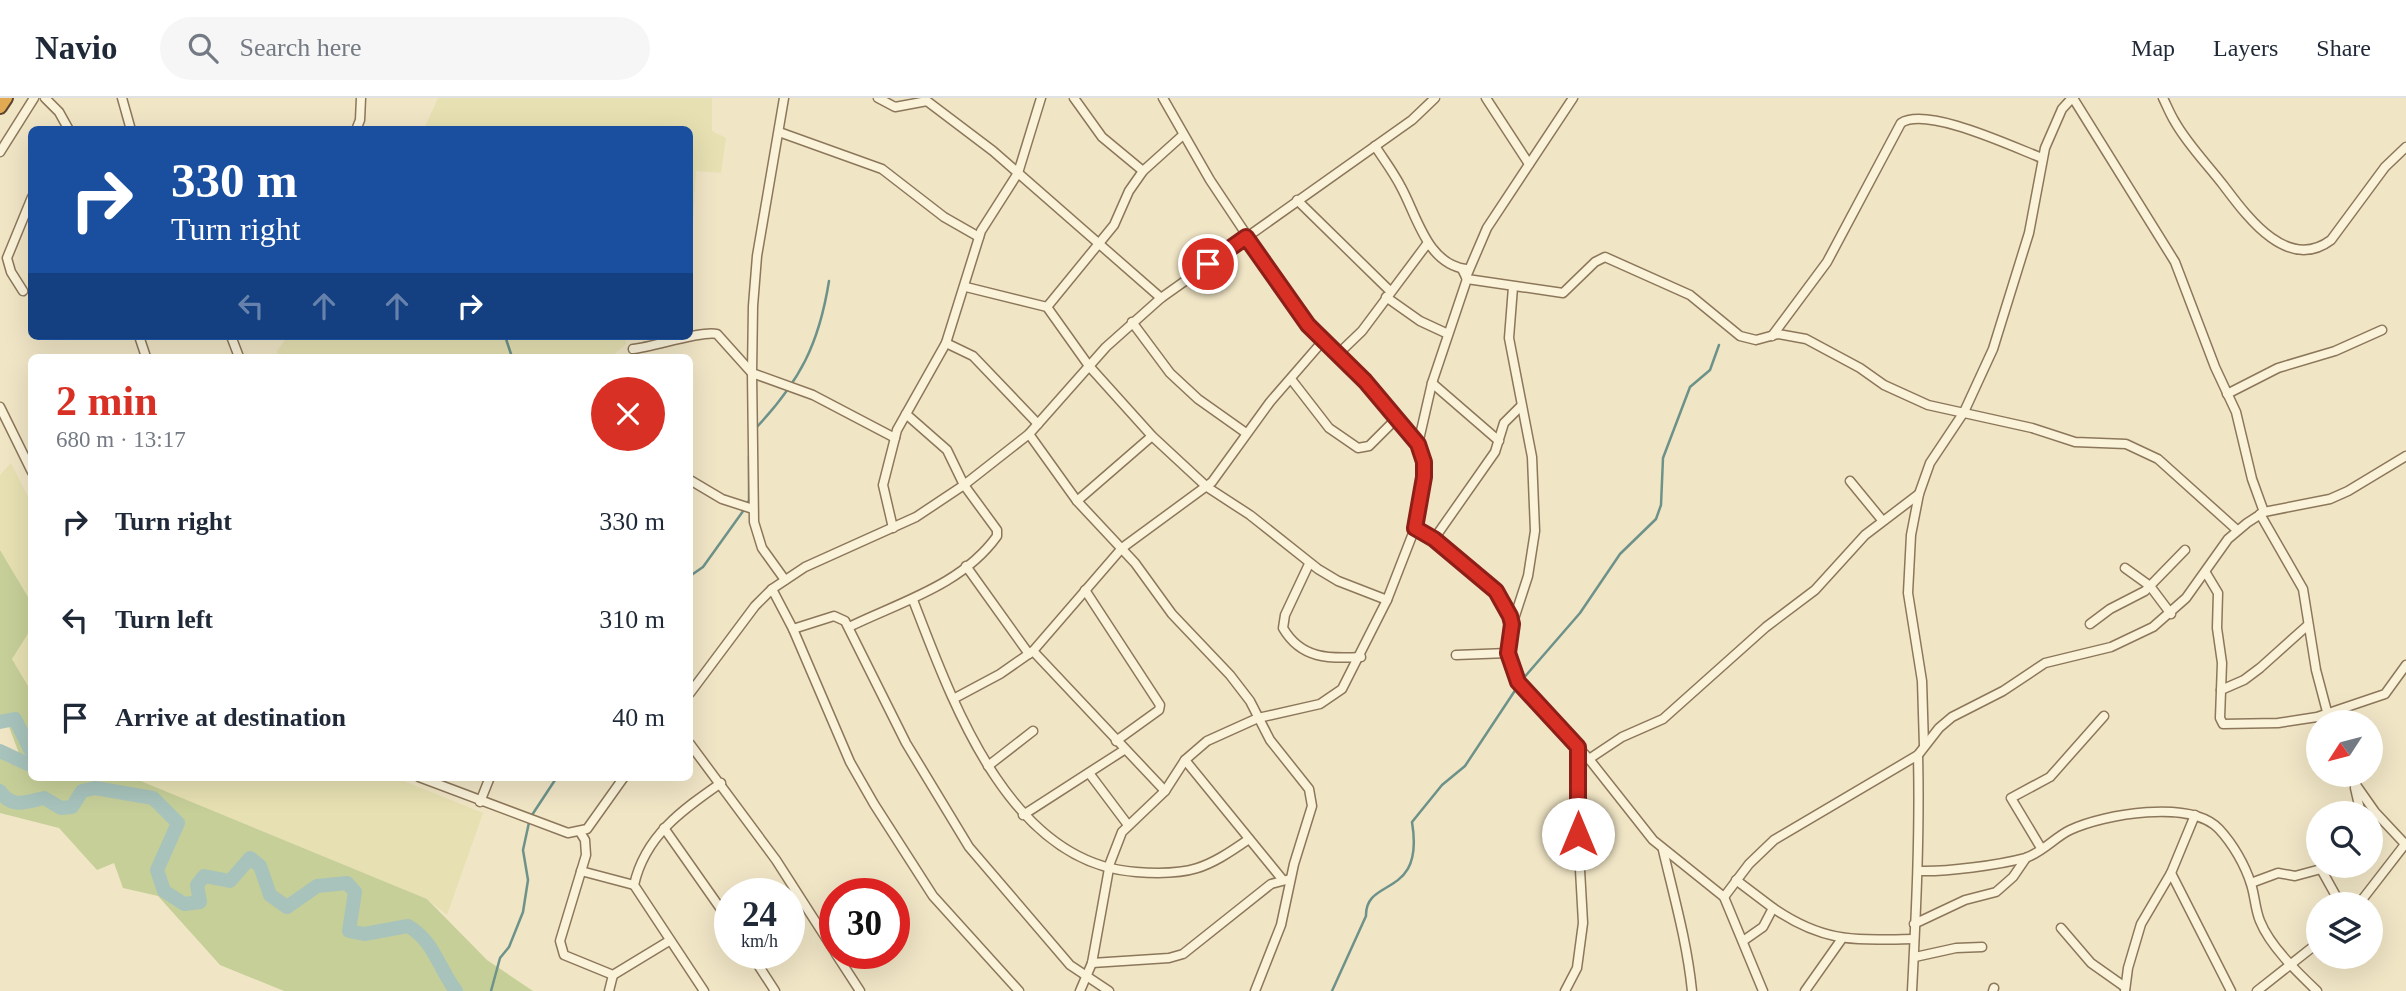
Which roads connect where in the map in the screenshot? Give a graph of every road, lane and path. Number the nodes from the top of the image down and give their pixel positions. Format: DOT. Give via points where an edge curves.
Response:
graph roads {
  1 [pos="6,98"];
  2 [pos="34,98"];
  3 [pos="45,98"];
  4 [pos="122,98"];
  5 [pos="361,98"];
  6 [pos="784,98"];
  7 [pos="878,98"];
  8 [pos="1041,98"];
  9 [pos="1074,98"];
  10 [pos="1163,98"];
  11 [pos="1436,98"];
  12 [pos="1486,98"];
  13 [pos="1573,98"];
  14 [pos="2072,98"];
  15 [pos="2163,98"];
  16 [pos="0,107"];
  17 [pos="67,126"];
  18 [pos="130,126"];
  19 [pos="358,126"];
  20 [pos="779,132"];
  21 [pos="1183,135"];
  22 [pos="1375,146"];
  23 [pos="2406,147"];
  24 [pos="0,152"];
  25 [pos="2042,159"];
  26 [pos="1529,164"];
  27 [pos="1143,171"];
  28 [pos="1017,173"];
  29 [pos="1297,200"];
  30 [pos="28,207"];
  31 [pos="979,237"];
  32 [pos="1246,237"];
  33 [pos="1099,242"];
  34 [pos="1427,244"];
  35 [pos="1466,273"];
  36 [pos="966,287"];
  37 [pos="1513,287"];
  38 [pos="23,291"];
  39 [pos="1388,294"];
  40 [pos="1161,298"];
  41 [pos="1047,307"];
  42 [pos="1132,321"];
  43 [pos="2382,330"];
  44 [pos="1448,334"];
  45 [pos="1772,336"];
  46 [pos="693,337"];
  47 [pos="682,340"];
  48 [pos="1322,342"];
  49 [pos="946,343"];
  50 [pos="633,349"];
  51 [pos="1337,355"];
  52 [pos="1089,366"];
  53 [pos="752,373"];
  54 [pos="1291,379"];
  55 [pos="1432,383"];
  56 [pos="2227,394"];
  57 [pos="0,407"];
  58 [pos="1520,407"];
  59 [pos="1964,412"];
  60 [pos="906,414"];
  61 [pos="1396,419"];
  62 [pos="1038,425"];
  63 [pos="1246,433"];
  64 [pos="1029,434"];
  65 [pos="1152,436"];
  66 [pos="895,438"];
  67 [pos="1499,441"];
  68 [pos="1418,444"];
  69 [pos="2406,456"];
  70 [pos="28,463"];
  71 [pos="1850,481"];
  72 [pos="693,482"];
  73 [pos="964,485"];
  74 [pos="1207,486"];
  75 [pos="1919,494"];
  76 [pos="1077,500"];
  77 [pos="753,509"];
  78 [pos="2262,513"];
  79 [pos="1882,520"];
  80 [pos="892,528"];
  81 [pos="1415,528"];
  82 [pos="2237,530"];
  83 [pos="1434,539"];
  84 [pos="1122,548"];
  85 [pos="2185,550"];
  86 [pos="1309,564"];
  87 [pos="966,566"];
  88 [pos="2125,568"];
  89 [pos="2206,573"];
  90 [pos="785,580"];
  91 [pos="2150,586"];
  92 [pos="772,589"];
  93 [pos="1085,590"];
  94 [pos="914,600"];
  95 [pos="1387,600"];
  96 [pos="2171,614"];
  97 [pos="1512,624"];
  98 [pos="2090,624"];
  99 [pos="2308,625"];
  100 [pos="849,627"];
  101 [pos="793,629"];
  102 [pos="1031,652"];
  103 [pos="1508,653"];
  104 [pos="1456,655"];
  105 [pos="1361,657"];
  106 [pos="2406,665"];
  107 [pos="693,689"];
  108 [pos="2221,690"];
  109 [pos="955,698"];
  110 [pos="2327,710"];
  111 [pos="2348,710"];
  112 [pos="2104,716"];
  113 [pos="1258,718"];
  114 [pos="2306,720"];
  115 [pos="1033,731"];
  116 [pos="1116,741"];
  117 [pos="1924,746"];
  118 [pos="1578,747"];
  119 [pos="693,748"];
  120 [pos="1124,750"];
  121 [pos="1918,755"];
  122 [pos="1589,759"];
  123 [pos="1185,760"];
  124 [pos="988,766"];
  125 [pos="1089,773"];
  126 [pos="429,781"];
  127 [pos="488,781"];
  128 [pos="621,781"];
  129 [pos="721,783"];
  130 [pos="2356,788"];
  131 [pos="1165,792"];
  132 [pos="480,802"];
  133 [pos="1023,815"];
  134 [pos="2195,815"];
  135 [pos="1128,825"];
  136 [pos="664,828"];
  137 [pos="580,832"];
  138 [pos="1249,839"];
  139 [pos="2406,844"];
  140 [pos="2041,848"];
  141 [pos="1663,850"];
  142 [pos="2026,858"];
  143 [pos="1109,870"];
  144 [pos="582,871"];
  145 [pos="1919,871"];
  146 [pos="2171,873"];
  147 [pos="2306,873"];
  148 [pos="1286,879"];
  149 [pos="1736,880"];
  150 [pos="2251,883"];
  151 [pos="634,886"];
  152 [pos="2368,892"];
  153 [pos="1724,897"];
  154 [pos="714,899"];
  155 [pos="1773,908"];
  156 [pos="1914,924"];
  157 [pos="819,928"];
  158 [pos="2061,928"];
  159 [pos="1913,939"];
  160 [pos="1841,940"];
  161 [pos="669,941"];
  162 [pos="1743,941"];
  163 [pos="1982,947"];
  164 [pos="2306,952"];
  165 [pos="1915,957"];
  166 [pos="1092,963"];
  167 [pos="2291,963"];
  168 [pos="761,969"];
  169 [pos="846,969"];
  170 [pos="612,975"];
  171 [pos="1086,978"];
  172 [pos="2125,989"];
  173 [pos="1569,990"];
  174 [pos="609,991"];
  175 [pos="704,991"];
  176 [pos="775,991"];
  177 [pos="860,991"];
  178 [pos="1019,991"];
  179 [pos="1080,991"];
  180 [pos="1109,991"];
  181 [pos="1255,991"];
  182 [pos="1692,991"];
  183 [pos="1763,991"];
  184 [pos="1805,991"];
  185 [pos="1912,991"];
  186 [pos="2231,991"];
  187 [pos="2257,991"];
  188 [pos="2317,991"];
  1 -- 16 [label="highway"];
  2 -- 24 [label="street"];
  3 -- 17 [label="street"];
  4 -- 18 [label="street"];
  5 -- 19 [label="street"];
  6 -- 20 [label="street"];
  7 -- 28 [label="street" via="895,107 927,101"];
  8 -- 28 [label="street"];
  9 -- 27 [label="street" via="1102,137"];
  10 -- 21 [label="street"];
  11 -- 22 [label="street"];
  12 -- 26 [label="street"];
  13 -- 26 [label="street"];
  14 -- 25 [label="street" via="2062,109"];
  14 -- 56 [label="street" via="2166,243"];
  15 -- 23 [label="street" via="2175,123 2253,225 2296,248 2318,247 2330,240 2385,167"];
  20 -- 31 [label="street" via="882,169 944,217"];
  20 -- 53 [label="street" via="757,256"];
  21 -- 27 [label="street"];
  21 -- 32 [label="street"];
  22 -- 29 [label="street"];
  22 -- 34 [label="street" via="1404,192"];
  25 -- 45 [label="street" via="1936,120 1913,117 1901,123 1827,262"];
  25 -- 59 [label="street" via="2029,233 1993,349"];
  26 -- 35 [label="street" via="1487,228"];
  27 -- 33 [label="street" via="1120,216"];
  28 -- 31 [label="street"];
  28 -- 33 [label="street"];
  29 -- 32 [label="street"];
  29 -- 39 [label="street"];
  30 -- 38 [label="street" via="7,258"];
  31 -- 36 [label="street"];
  32 -- 40 [label="street"];
  32 -- 48 [label="street"];
  33 -- 40 [label="street"];
  33 -- 41 [label="street"];
  34 -- 35 [label="street"];
  34 -- 39 [label="street"];
  35 -- 37 [label="street"];
  35 -- 44 [label="street"];
  36 -- 41 [label="street"];
  36 -- 49 [label="street"];
  37 -- 45 [label="street" via="1563,293 1605,257 1690,295 1740,336 1756,340"];
  37 -- 58 [label="street" via="1508,328"];
  39 -- 44 [label="street" via="1420,321"];
  39 -- 51 [label="street" via="1362,331"];
  40 -- 42 [label="street"];
  41 -- 52 [label="street"];
  42 -- 52 [label="street"];
  42 -- 63 [label="street" via="1170,373"];
  43 -- 56 [label="street" via="2278,368"];
  44 -- 55 [label="street"];
  45 -- 59 [label="street" via="1806,339 1901,393 1928,405"];
  46 -- 53 [label="street" via="717,334"];
  47 -- 50 [label="street"];
  48 -- 51 [label="street"];
  48 -- 54 [label="street"];
  49 -- 60 [label="street"];
  49 -- 62 [label="street" via="973,356"];
  51 -- 61 [label="street" via="1376,392"];
  52 -- 62 [label="street"];
  52 -- 65 [label="street"];
  53 -- 66 [label="street" via="813,395"];
  53 -- 77 [label="street"];
  54 -- 61 [label="street" via="1329,428 1357,448 1369,446"];
  54 -- 63 [label="street"];
  55 -- 67 [label="street"];
  55 -- 68 [label="street"];
  56 -- 78 [label="street" via="2236,412"];
  57 -- 70 [label="street"];
  58 -- 67 [label="street" via="1504,423"];
  58 -- 97 [label="street" via="1532,457 1535,531 1528,576"];
  59 -- 75 [label="street" via="1937,449"];
  59 -- 82 [label="street" via="2075,442 2126,444 2158,459"];
  60 -- 66 [label="street"];
  60 -- 73 [label="street" via="947,450"];
  61 -- 68 [label="street"];
  62 -- 64 [label="street"];
  63 -- 74 [label="street"];
  64 -- 73 [label="street"];
  64 -- 76 [label="street"];
  65 -- 74 [label="street"];
  65 -- 76 [label="street"];
  66 -- 80 [label="street" via="883,485"];
  67 -- 83 [label="street"];
  68 -- 81 [label="street" via="1424,477"];
  69 -- 78 [label="street" via="2330,499"];
  71 -- 79 [label="street"];
  72 -- 77 [label="street" via="722,499"];
  73 -- 80 [label="street"];
  73 -- 87 [label="street" via="997,530 990,545"];
  74 -- 84 [label="street"];
  74 -- 86 [label="street"];
  75 -- 79 [label="street"];
  75 -- 117 [label="street" via="1908,593 1922,681"];
  76 -- 84 [label="street"];
  77 -- 90 [label="street" via="762,548"];
  78 -- 82 [label="street"];
  78 -- 99 [label="street" via="2303,589"];
  79 -- 122 [label="street" via="1815,590 1766,627 1664,719 1622,737"];
  80 -- 90 [label="street"];
  81 -- 83 [label="street"];
  81 -- 95 [label="street"];
  82 -- 89 [label="street"];
  83 -- 97 [label="street" via="1496,591"];
  84 -- 93 [label="street"];
  84 -- 113 [label="street" via="1172,614 1230,675"];
  85 -- 91 [label="street"];
  86 -- 95 [label="street"];
  86 -- 105 [label="street" via="1284,615 1283,628 1306,652 1318,657"];
  87 -- 94 [label="street"];
  87 -- 102 [label="street"];
  88 -- 91 [label="street"];
  89 -- 96 [label="street"];
  89 -- 108 [label="street" via="2218,593"];
  90 -- 92 [label="street"];
  91 -- 96 [label="street"];
  91 -- 98 [label="street"];
  92 -- 101 [label="street"];
  92 -- 107 [label="street"];
  93 -- 102 [label="street"];
  93 -- 116 [label="street" via="1160,705"];
  94 -- 100 [label="street"];
  94 -- 109 [label="street"];
  95 -- 105 [label="street"];
  96 -- 117 [label="street" via="2110,647 2045,663 1945,722"];
  97 -- 103 [label="street"];
  99 -- 108 [label="street" via="2260,668"];
  99 -- 110 [label="street"];
  100 -- 101 [label="street" via="834,616"];
  100 -- 171 [label="street" via="906,743 969,847 1055,949"];
  101 -- 178 [label="street" via="850,762 895,838 933,896"];
  102 -- 109 [label="street"];
  102 -- 116 [label="street"];
  103 -- 104 [label="street"];
  103 -- 118 [label="street" via="1518,682"];
  105 -- 113 [label="street" via="1334,696"];
  106 -- 111 [label="street" via="2385,694"];
  108 -- 114 [label="street" via="2223,724"];
  109 -- 124 [label="street"];
  112 -- 140 [label="street" via="2050,777 2011,798"];
  113 -- 123 [label="street" via="1207,741"];
  113 -- 148 [label="street" via="1312,798"];
  115 -- 124 [label="street"];
  116 -- 120 [label="street"];
  117 -- 121 [label="street"];
  118 -- 122 [label="street"];
  118 -- 173 [label="street" via="1583,923"];
  119 -- 129 [label="street"];
  120 -- 125 [label="street"];
  120 -- 131 [label="street"];
  121 -- 145 [label="street"];
  121 -- 149 [label="street" via="1774,840"];
  122 -- 141 [label="street"];
  123 -- 131 [label="street"];
  123 -- 138 [label="street"];
  124 -- 133 [label="street"];
  125 -- 133 [label="street"];
  125 -- 135 [label="street"];
  126 -- 132 [label="street"];
  127 -- 132 [label="street"];
  128 -- 137 [label="street" via="592,823"];
  129 -- 136 [label="street"];
  129 -- 157 [label="street"];
  130 -- 139 [label="street"];
  131 -- 135 [label="street"];
  132 -- 137 [label="street" via="561,832"];
  133 -- 143 [label="street" via="1072,852"];
  134 -- 140 [label="street" via="2167,810 2104,820 2069,830"];
  134 -- 146 [label="street"];
  134 -- 150 [label="street" via="2222,832"];
  135 -- 143 [label="street" via="1116,843"];
  136 -- 151 [label="street" via="645,856"];
  136 -- 154 [label="street"];
  137 -- 144 [label="street" via="586,847"];
  138 -- 143 [label="street" via="1204,868 1159,874"];
  138 -- 148 [label="street"];
  139 -- 152 [label="street"];
  140 -- 142 [label="street"];
  141 -- 153 [label="street"];
  141 -- 182 [label="street" via="1682,923"];
  142 -- 145 [label="street"];
  142 -- 156 [label="street" via="1996,892 1965,900"];
  143 -- 166 [label="street"];
  144 -- 151 [label="street"];
  144 -- 170 [label="street" via="561,949 569,959"];
  145 -- 156 [label="street"];
  146 -- 172 [label="street" via="2141,924"];
  146 -- 186 [label="street"];
  147 -- 150 [label="street" via="2278,873"];
  148 -- 166 [label="street" via="1271,884 1183,954"];
  148 -- 181 [label="street" via="1281,925"];
  149 -- 153 [label="street"];
  149 -- 155 [label="street"];
  150 -- 167 [label="street" via="2260,922"];
  151 -- 161 [label="street"];
  153 -- 162 [label="street"];
  155 -- 160 [label="street" via="1797,925"];
  155 -- 162 [label="street" via="1763,927"];
  156 -- 159 [label="street"];
  158 -- 172 [label="street" via="2091,962"];
  159 -- 160 [label="street"];
  159 -- 165 [label="street"];
  160 -- 184 [label="street"];
  161 -- 170 [label="street"];
  161 -- 175 [label="street"];
  162 -- 183 [label="street"];
  163 -- 165 [label="street" via="1956,947"];
  164 -- 167 [label="street"];
  165 -- 185 [label="street"];
  166 -- 171 [label="street"];
  167 -- 187 [label="street"];
  167 -- 188 [label="street"];
  168 -- 176 [label="street"];
  169 -- 177 [label="street"];
  170 -- 174 [label="street"];
  171 -- 179 [label="street"];
  171 -- 180 [label="street"];
}
